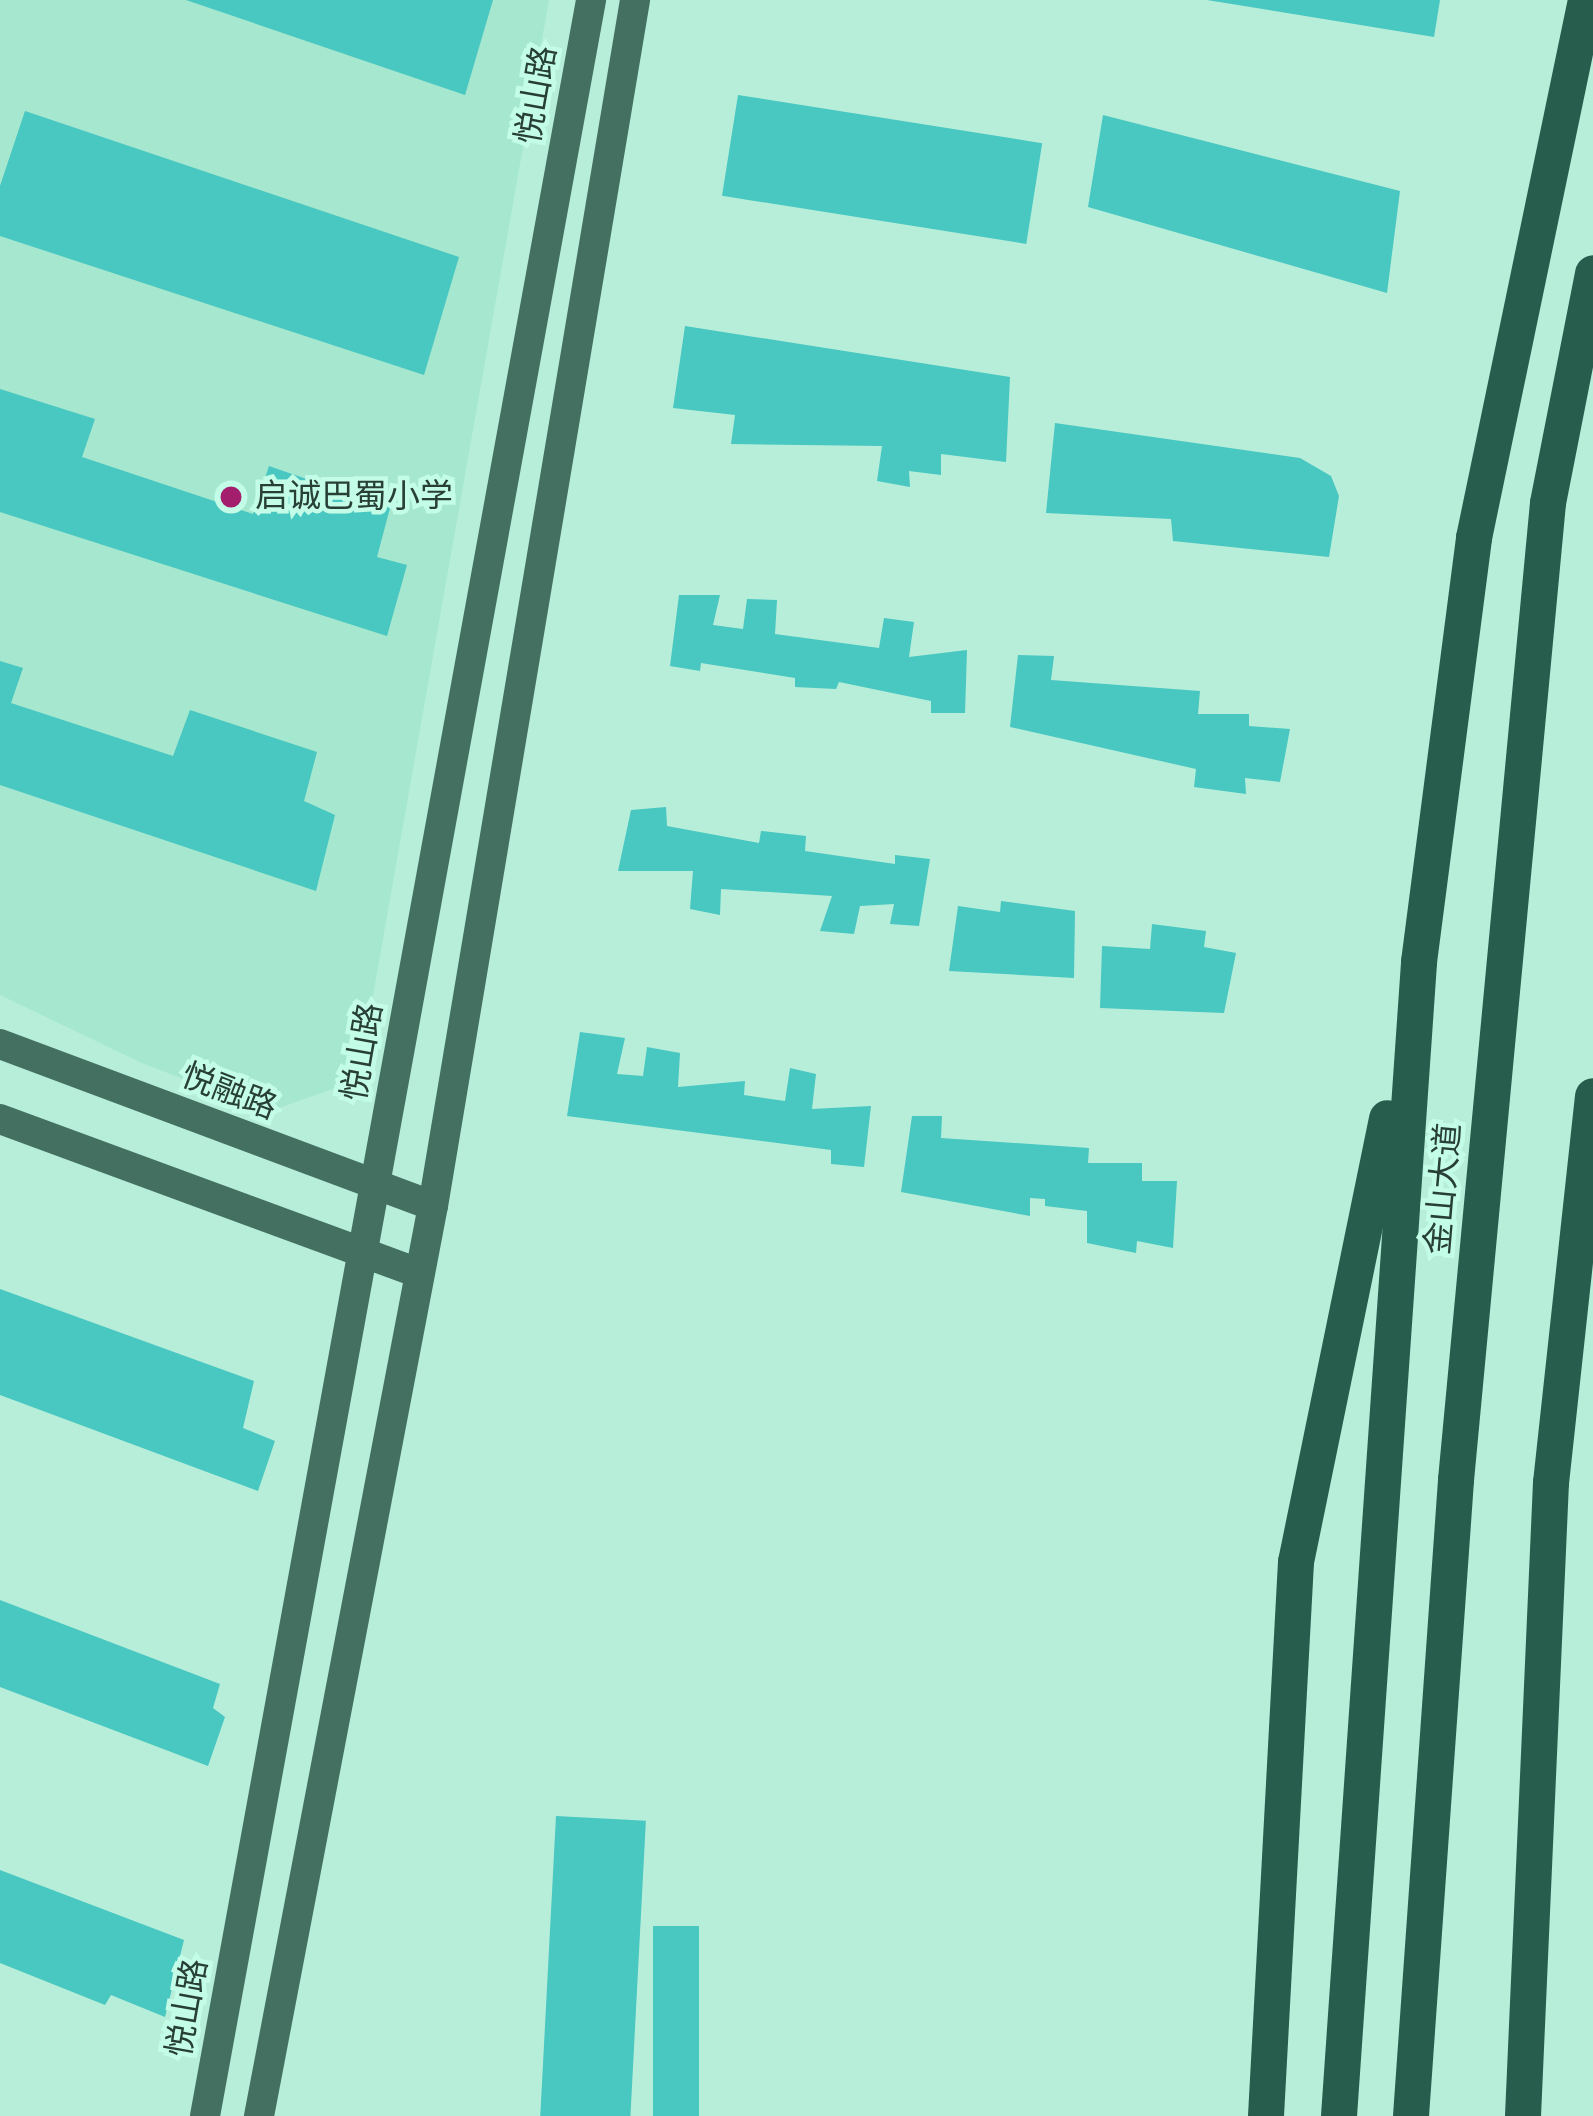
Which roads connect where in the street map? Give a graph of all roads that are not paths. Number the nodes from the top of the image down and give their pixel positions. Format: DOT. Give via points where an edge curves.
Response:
graph roads {
  1 [pos="591,0"];
  2 [pos="635,0"];
  3 [pos="1586,0"];
  4 [pos="1593,273"];
  5 [pos="1419,962"];
  6 [pos="0,1044"];
  7 [pos="1593,1096"];
  8 [pos="0,1118"];
  9 [pos="376,1185"];
  10 [pos="433,1206"];
  11 [pos="363,1255"];
  12 [pos="419,1273"];
  13 [pos="1528,2023"];
  14 [pos="205,2116"];
  15 [pos="259,2116"];
  16 [pos="1266,2116"];
  17 [pos="1339,2116"];
  18 [pos="1412,2116"];
  19 [pos="1523,2116"];
  20 [pos="1535,2116"];
  1 -- 9 [label="main road, 悦山路"];
  2 -- 10 [label="main road"];
  3 -- 5 [label="highway" via="1474,538"];
  4 -- 18 [label="highway, 金山大道" via="1546,526 1456,1480"];
  5 -- 16 [label="highway" via="1296,1562"];
  5 -- 17 [label="highway"];
  6 -- 9 [label="main road, 悦融路"];
  7 -- 13 [label="highway" via="1551,1483"];
  8 -- 11 [label="main road"];
  9 -- 10 [label="main road, 悦融路"];
  9 -- 11 [label="main road, 悦山路"];
  10 -- 12 [label="main road"];
  11 -- 12 [label="main road"];
  11 -- 14 [label="main road, 悦山路"];
  12 -- 15 [label="main road"];
  13 -- 19 [label="highway"];
  13 -- 20 [label="highway"];
}
